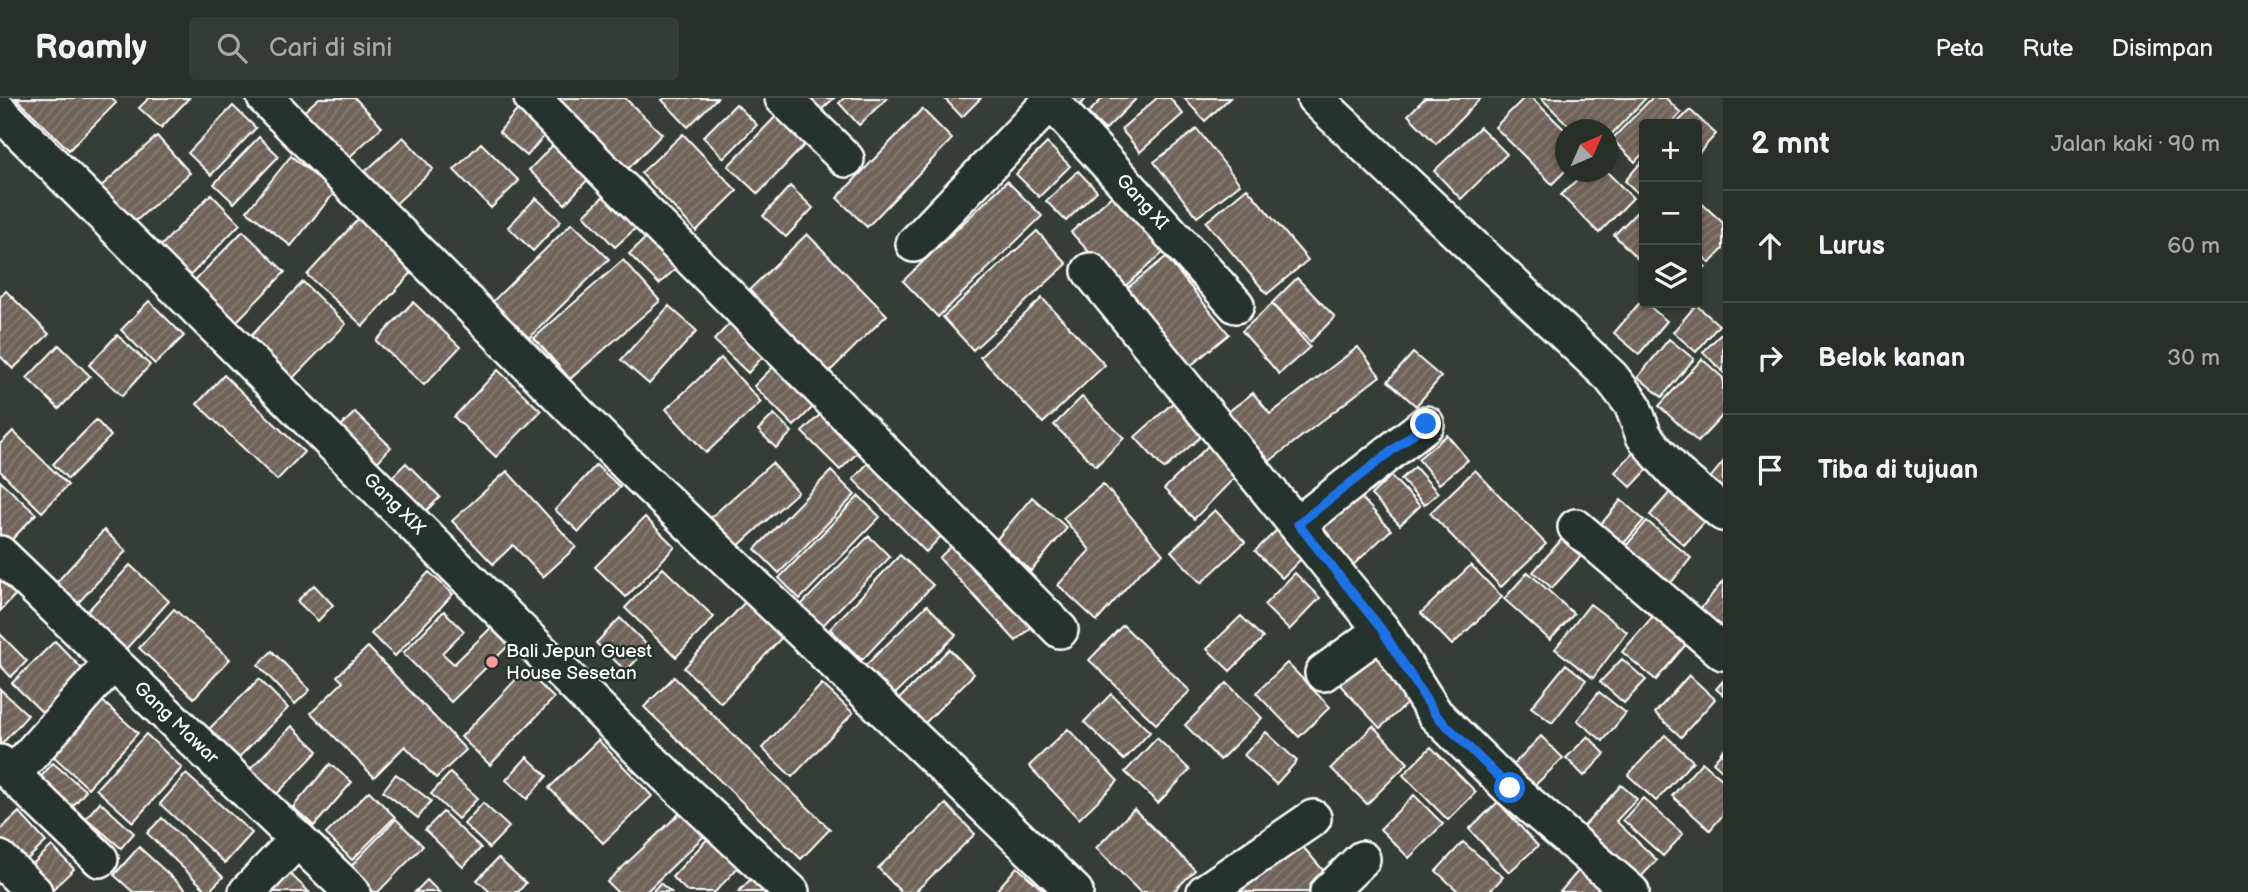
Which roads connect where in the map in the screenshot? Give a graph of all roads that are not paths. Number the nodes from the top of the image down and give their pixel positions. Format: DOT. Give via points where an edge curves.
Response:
graph roads {
  1 [pos="265,98"];
  2 [pos="532,98"];
  3 [pos="783,98"];
  4 [pos="1315,98"];
  5 [pos="1049,99"];
  6 [pos="0,112"];
  7 [pos="846,159"];
  8 [pos="914,244"];
  9 [pos="1090,271"];
  10 [pos="1236,305"];
  11 [pos="1426,424"];
  12 [pos="1723,513"];
  13 [pos="1298,524"];
  14 [pos="1576,527"];
  15 [pos="0,554"];
  16 [pos="1060,630"];
  17 [pos="1382,630"];
  18 [pos="1723,652"];
  19 [pos="113,662"];
  20 [pos="1324,673"];
  21 [pos="6,769"];
  22 [pos="1313,818"];
  23 [pos="298,839"];
  24 [pos="0,859"];
  25 [pos="100,859"];
  26 [pos="1362,859"];
  27 [pos="34,892"];
  28 [pos="247,892"];
  29 [pos="352,892"];
  30 [pos="792,892"];
  31 [pos="1075,892"];
  32 [pos="1205,892"];
  33 [pos="1328,892"];
  34 [pos="1631,892"];
  1 -- 31 [label="street" via="627,464"];
  2 -- 16 [label="street"];
  3 -- 7 [label="street"];
  4 -- 12 [label="street" via="1611,377 1632,404 1644,436 1656,451"];
  5 -- 8 [label="street"];
  5 -- 10 [label="street, Gang XI"];
  6 -- 30 [label="street, Gang XIX" via="651,761"];
  9 -- 13 [label="street"];
  11 -- 13 [label="street"];
  13 -- 17 [label="street"];
  14 -- 18 [label="street"];
  15 -- 19 [label="street, Gang Mawar"];
  17 -- 20 [label="street"];
  17 -- 34 [label="street" via="1449,730"];
  19 -- 21 [label="street"];
  19 -- 23 [label="street, Gang Mawar"];
  21 -- 25 [label="street"];
  22 -- 32 [label="street"];
  23 -- 28 [label="street"];
  23 -- 29 [label="street, Gang Mawar"];
  24 -- 27 [label="street"];
  26 -- 33 [label="street"];
}
